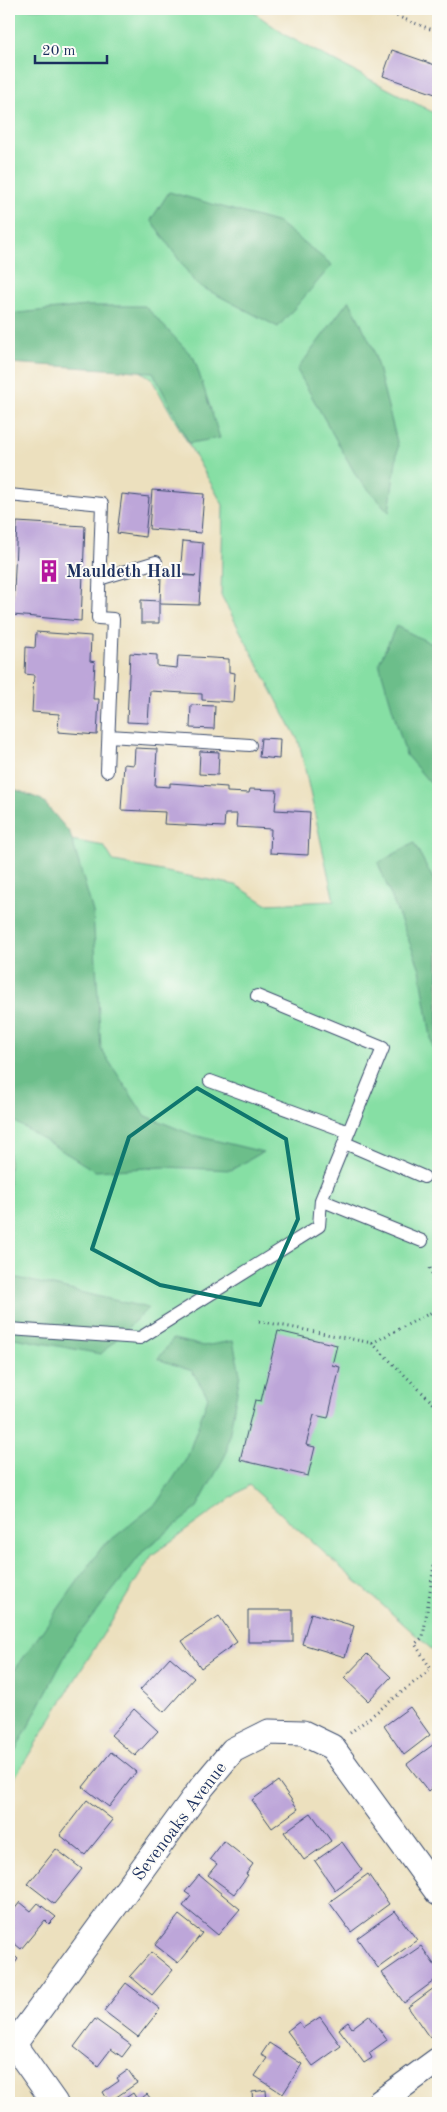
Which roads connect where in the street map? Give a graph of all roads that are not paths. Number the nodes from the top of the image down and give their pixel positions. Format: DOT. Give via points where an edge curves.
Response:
graph roads {
  1 [pos="9,496"];
  2 [pos="156,562"];
  3 [pos="99,579"];
  4 [pos="109,736"];
  5 [pos="250,745"];
  6 [pos="107,771"];
  7 [pos="257,996"];
  8 [pos="210,1081"];
  9 [pos="347,1138"];
  10 [pos="424,1177"];
  11 [pos="320,1200"];
  12 [pos="422,1241"];
  13 [pos="9,1330"];
  14 [pos="438,1893"];
  15 [pos="11,2048"];
  16 [pos="438,2060"];
  17 [pos="55,2103"];
  18 [pos="379,2103"];
  1 -- 3 [label="lane" via="102,504"];
  2 -- 3 [label="lane"];
  3 -- 4 [label="lane" via="98,618 113,619"];
  4 -- 5 [label="lane"];
  4 -- 6 [label="lane"];
  7 -- 9 [label="lane" via="383,1048"];
  8 -- 9 [label="lane"];
  9 -- 10 [label="lane"];
  9 -- 11 [label="lane"];
  11 -- 12 [label="lane"];
  11 -- 13 [label="lane" via="319,1226 140,1338"];
  14 -- 15 [label="street, Sevenoaks Avenue" via="332,1747 303,1733 269,1732 233,1750 202,1787"];
  15 -- 17 [label="street"];
  16 -- 18 [label="street"];
}
